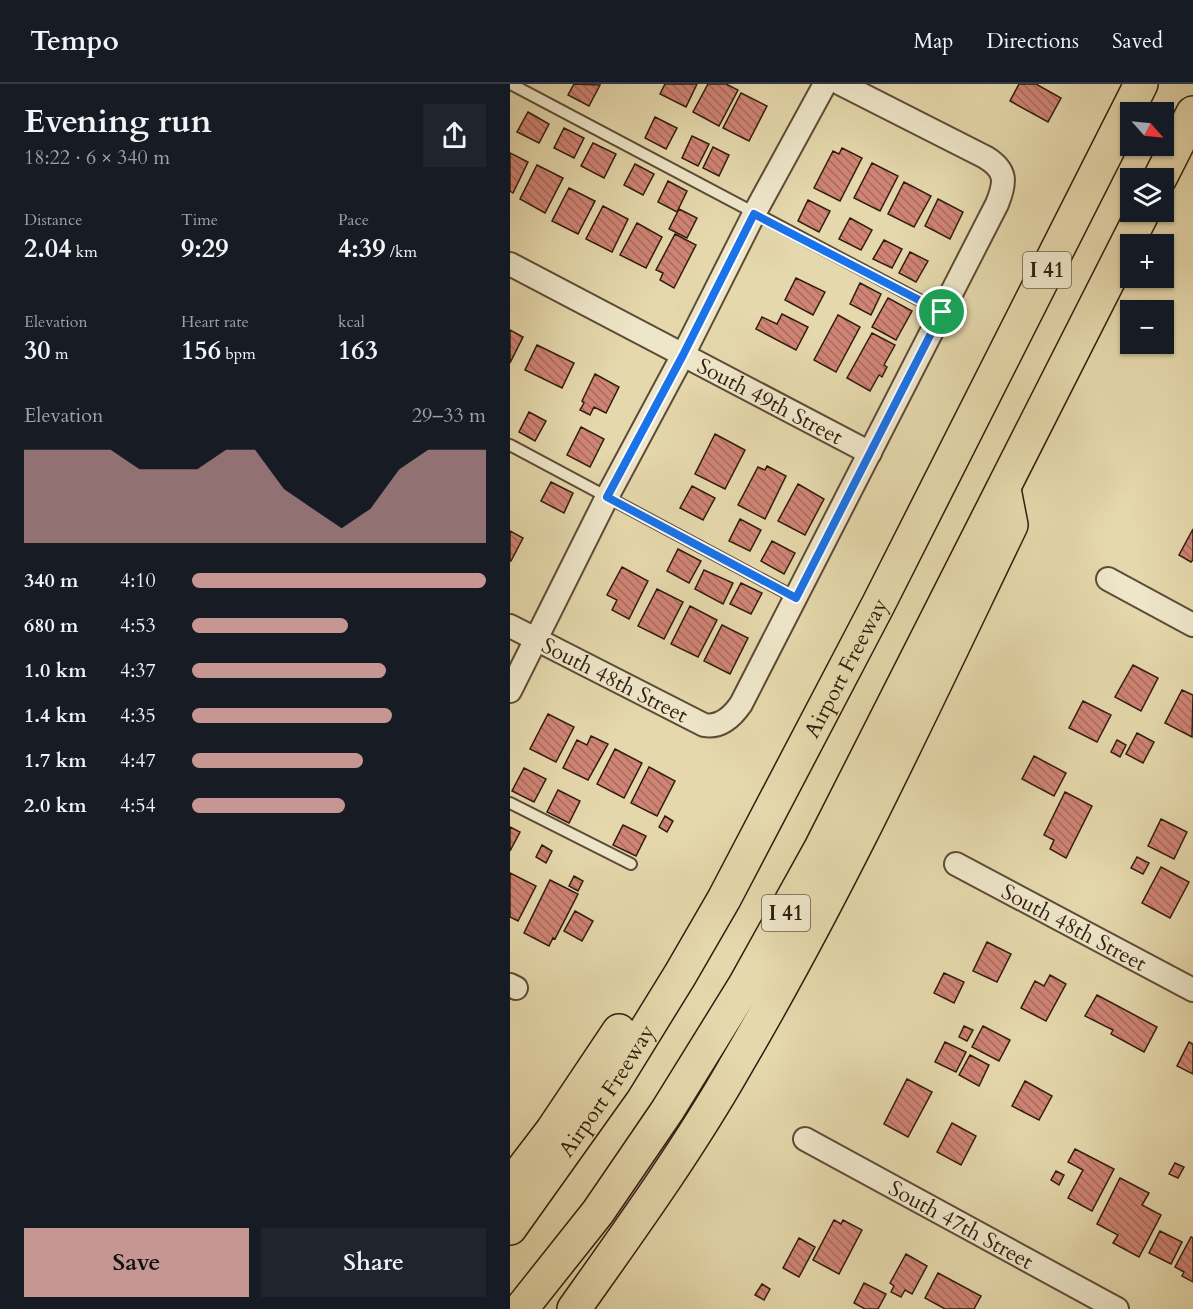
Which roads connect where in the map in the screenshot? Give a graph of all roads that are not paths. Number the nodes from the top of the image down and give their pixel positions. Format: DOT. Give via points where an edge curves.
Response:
graph roads {
  1 [pos="511,84"];
  2 [pos="825,84"];
  3 [pos="841,84"];
  4 [pos="1141,84"];
  5 [pos="1193,113"];
  6 [pos="1165,168"];
  7 [pos="754,214"];
  8 [pos="1138,222"];
  9 [pos="510,264"];
  10 [pos="942,312"];
  11 [pos="683,355"];
  12 [pos="510,445"];
  13 [pos="870,453"];
  14 [pos="1004,489"];
  15 [pos="607,497"];
  16 [pos="1108,579"];
  17 [pos="796,598"];
  18 [pos="1193,625"];
  19 [pos="510,626"];
  20 [pos="537,640"];
  21 [pos="510,691"];
  22 [pos="510,803"];
  23 [pos="631,864"];
  24 [pos="956,864"];
  25 [pos="724,899"];
  26 [pos="1193,990"];
  27 [pos="805,1139"];
  28 [pos="510,1186"];
  29 [pos="510,1228"];
  30 [pos="521,1309"];
  31 [pos="574,1309"];
  32 [pos="1117,1309"];
  1 -- 7 [label="lane"];
  2 -- 7 [label="street"];
  3 -- 10 [label="street" via="985,157 1001,172 1004,182 998,204"];
  4 -- 25 [label="highway, Airport Freeway / I 41"];
  5 -- 6 [label="highway"];
  7 -- 10 [label="lane"];
  7 -- 11 [label="street"];
  8 -- 14 [label="highway, I 41"];
  9 -- 11 [label="street, South 49th Street"];
  10 -- 13 [label="street"];
  11 -- 13 [label="street, South 49th Street"];
  11 -- 15 [label="street"];
  12 -- 15 [label="lane"];
  13 -- 17 [label="street"];
  14 -- 30 [label="highway, I 41" via="821,848 745,985 598,1212"];
  14 -- 31 [label="highway" via="1011,525 800,953 674,1167"];
  15 -- 17 [label="lane"];
  15 -- 20 [label="street"];
  16 -- 18 [label="street"];
  17 -- 20 [label="street, South 48th Street" via="744,699 733,714 713,726 704,725"];
  19 -- 20 [label="street, South 48th Street"];
  20 -- 21 [label="street"];
  22 -- 23 [label="lane"];
  24 -- 26 [label="street, South 48th Street"];
  25 -- 28 [label="highway" via="675,941 589,1078"];
  25 -- 29 [label="highway, Airport Freeway / I 41" via="614,1082"];
  27 -- 32 [label="street, South 47th Street"];
}
